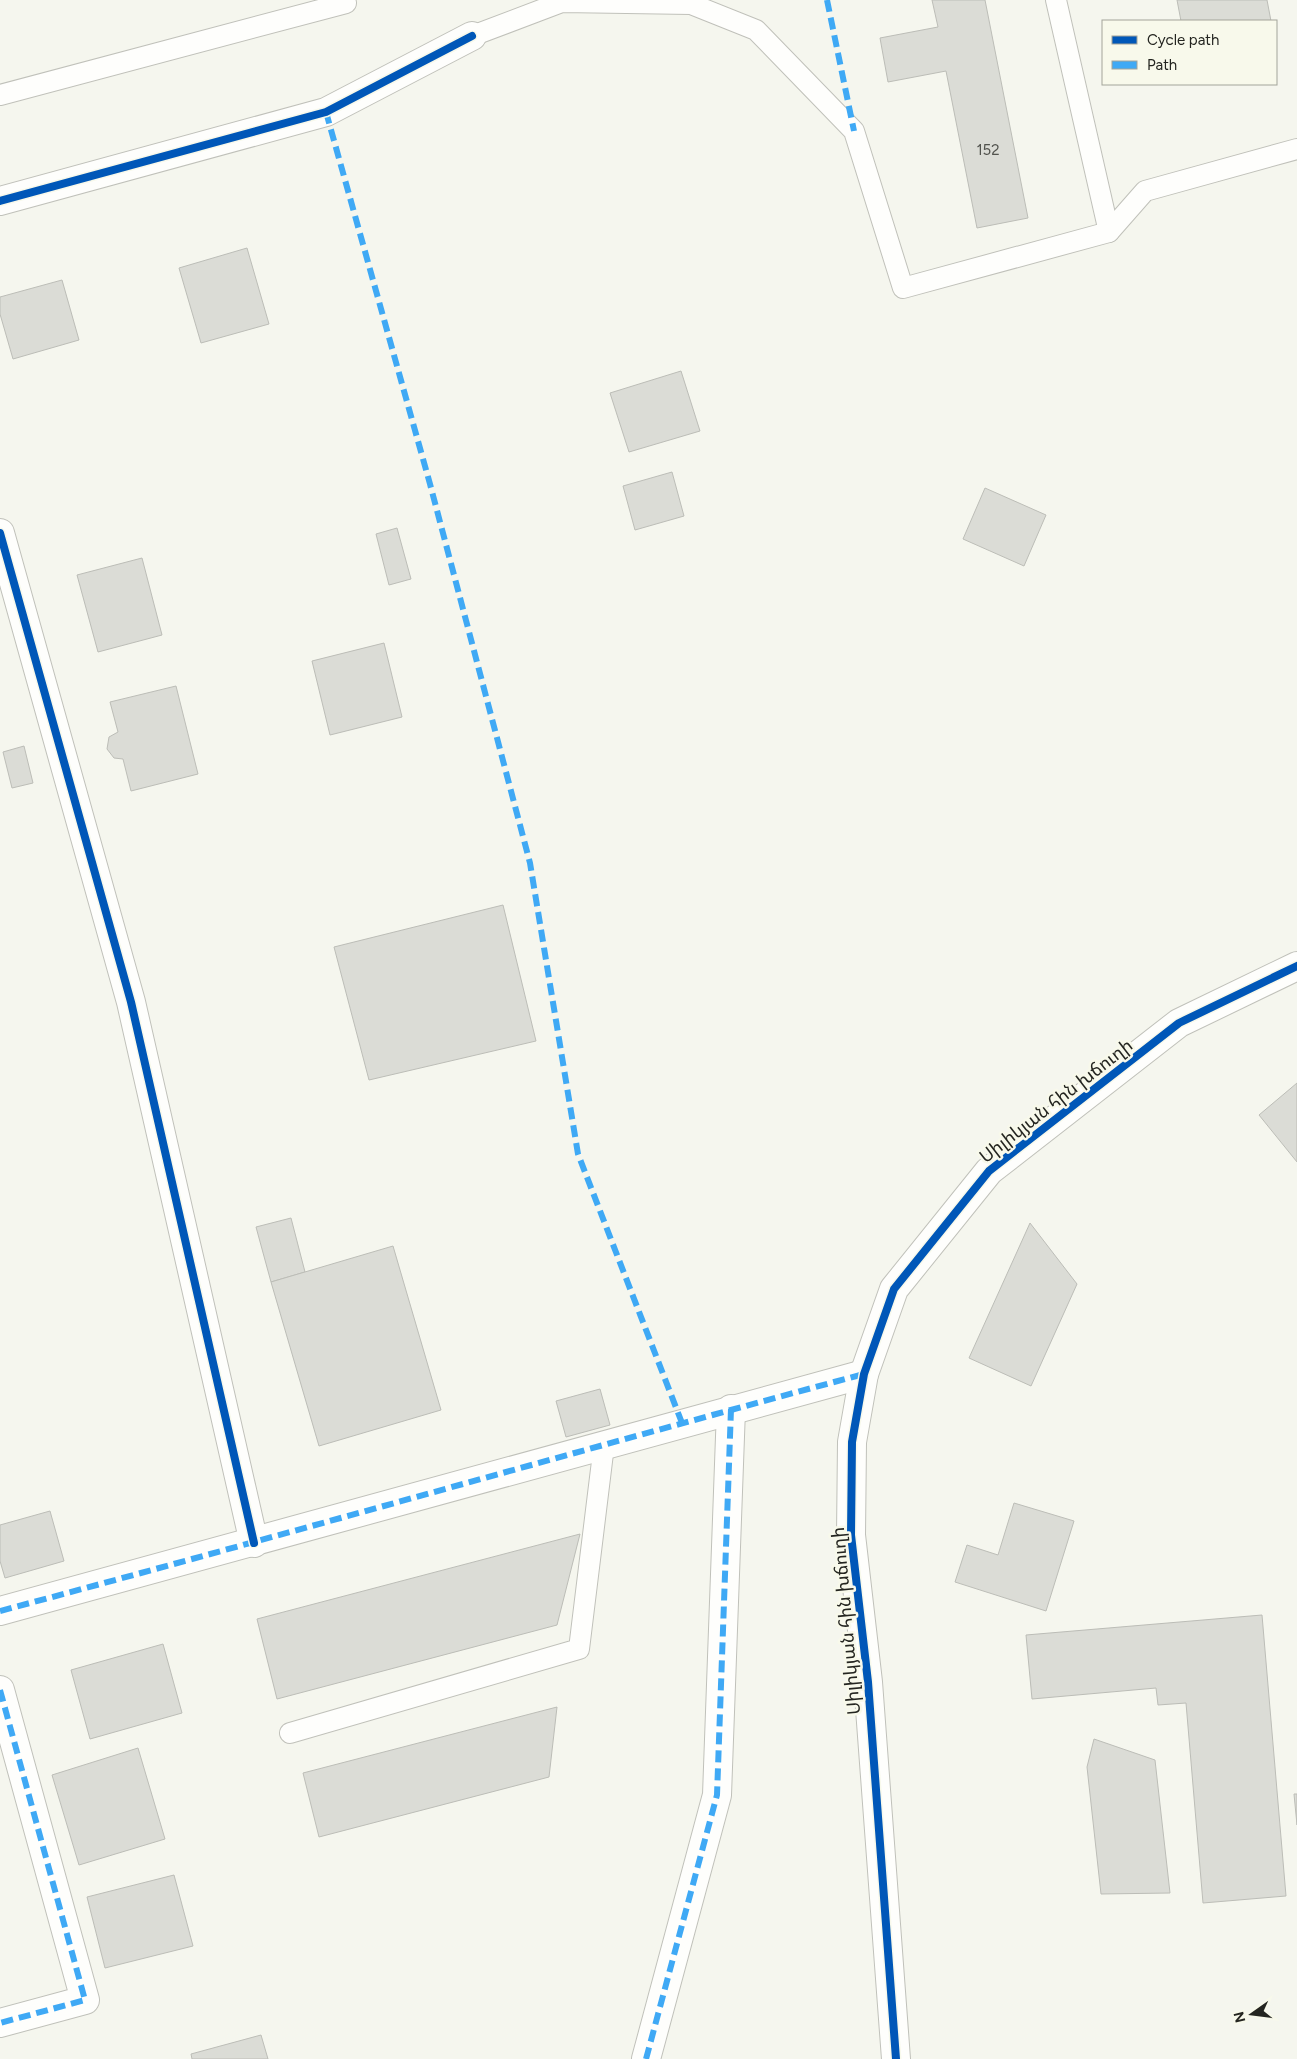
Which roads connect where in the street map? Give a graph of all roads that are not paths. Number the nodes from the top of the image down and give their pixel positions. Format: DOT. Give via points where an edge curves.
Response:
graph roads {
  1 [pos="345,0"];
  2 [pos="1056,0"];
  3 [pos="472,36"];
  4 [pos="0,95"];
  5 [pos="1297,149"];
  6 [pos="0,201"];
  7 [pos="1109,232"];
  8 [pos="0,533"];
  9 [pos="1297,966"];
  10 [pos="864,1374"];
  11 [pos="731,1409"];
  12 [pos="604,1446"];
  13 [pos="254,1543"];
  14 [pos="0,1611"];
  15 [pos="0,1690"];
  16 [pos="290,1732"];
  17 [pos="0,2023"];
  18 [pos="646,2059"];
  19 [pos="896,2059"];
  1 -- 4 [label="lane" via="346,3"];
  2 -- 7 [label="lane"];
  3 -- 6 [label="street" via="326,112"];
  3 -- 7 [label="lane" via="562,2 691,4 756,30 854,131 903,288"];
  5 -- 7 [label="lane" via="1145,191"];
  8 -- 13 [label="street" via="131,1002"];
  9 -- 10 [label="street, Սիլիկյան հին խճուղի" via="1179,1023 989,1171 894,1289"];
  10 -- 11 [label="street"];
  10 -- 19 [label="street, Սիլիկյան հին խճուղի" via="852,1442 851,1535 868,1682"];
  11 -- 12 [label="street"];
  11 -- 18 [label="street" via="717,1795"];
  12 -- 13 [label="street"];
  12 -- 16 [label="lane" via="579,1649"];
  13 -- 14 [label="street"];
  15 -- 17 [label="street" via="85,2000"];
}
